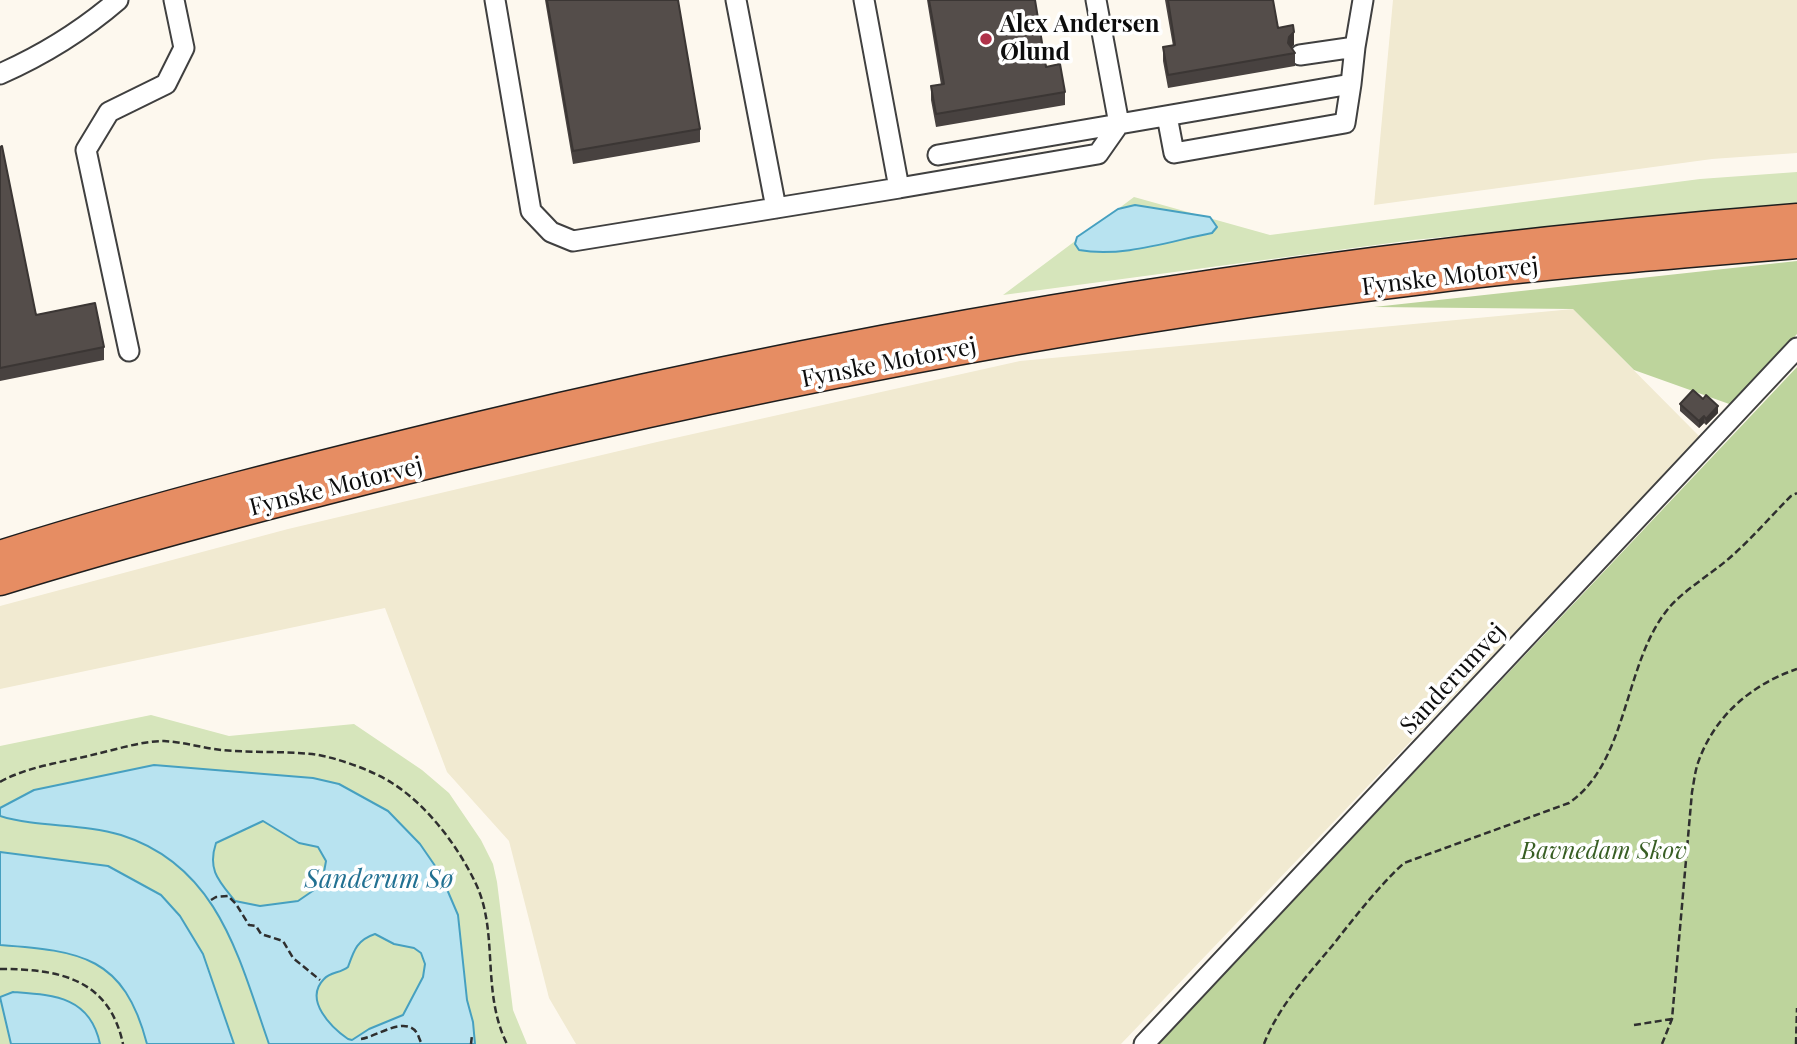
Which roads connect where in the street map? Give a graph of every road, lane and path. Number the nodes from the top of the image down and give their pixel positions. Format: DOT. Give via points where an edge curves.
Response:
graph roads {
  1 [pos="118,0"];
  2 [pos="174,0"];
  3 [pos="495,0"];
  4 [pos="736,0"];
  5 [pos="864,0"];
  6 [pos="1096,0"];
  7 [pos="1363,0"];
  8 [pos="1355,47"];
  9 [pos="1300,55"];
  10 [pos="0,74"];
  11 [pos="1351,84"];
  12 [pos="1167,116"];
  13 [pos="1119,124"];
  14 [pos="938,155"];
  15 [pos="899,188"];
  16 [pos="776,208"];
  17 [pos="1797,219"];
  18 [pos="1797,243"];
  19 [pos="1797,348"];
  20 [pos="129,351"];
  21 [pos="1797,493"];
  22 [pos="0,556"];
  23 [pos="0,580"];
  24 [pos="1797,669"];
  25 [pos="0,782"];
  26 [pos="211,900"];
  27 [pos="0,969"];
  28 [pos="320,980"];
  29 [pos="1797,1008"];
  30 [pos="1672,1019"];
  31 [pos="1634,1025"];
  32 [pos="472,1035"];
  33 [pos="361,1039"];
  34 [pos="123,1044"];
  35 [pos="422,1044"];
  36 [pos="471,1044"];
  37 [pos="507,1044"];
  38 [pos="1144,1044"];
  39 [pos="1264,1044"];
  40 [pos="1662,1044"];
  41 [pos="1796,1044"];
  1 -- 10 [label="street" via="85,28"];
  2 -- 20 [label="street" via="184,48 166,84 109,112 86,150"];
  3 -- 16 [label="street" via="531,211 551,232 573,242"];
  4 -- 16 [label="street"];
  5 -- 15 [label="street"];
  6 -- 13 [label="street"];
  7 -- 8 [label="street"];
  8 -- 9 [label="street"];
  8 -- 11 [label="street"];
  11 -- 12 [label="street"];
  11 -- 12 [label="street" via="1345,122 1174,153"];
  12 -- 13 [label="street"];
  13 -- 14 [label="street"];
  13 -- 15 [label="street" via="1098,154"];
  15 -- 16 [label="street"];
  17 -- 22 [label="highway, Fynske Motorvej" via="1426,255 1217,283 920,332 638,390 330,463"];
  18 -- 23 [label="highway, Fynske Motorvej" via="1429,278 1220,306 926,355 617,418 336,486"];
  19 -- 38 [label="street, Sanderumvej"];
  21 -- 39 [label="path" via="1734,554 1668,607 1653,631 1603,764 1584,792 1569,803 1404,863 1293,994"];
  24 -- 30 [label="path" via="1745,694 1720,722 1699,760 1692,792"];
  25 -- 37 [label="path" via="18,773 164,741 222,750 314,754 392,783 422,808 454,845 477,886 489,941 496,1019"];
  26 -- 28 [label="path" via="228,896 249,925 283,941 293,958"];
  27 -- 34 [label="path" via="53,972 86,985 113,1014"];
  29 -- 41 [label="path"];
  30 -- 31 [label="path"];
  30 -- 40 [label="path"];
  32 -- 36 [label="path"];
  33 -- 35 [label="path" via="403,1027 417,1032"];
}
